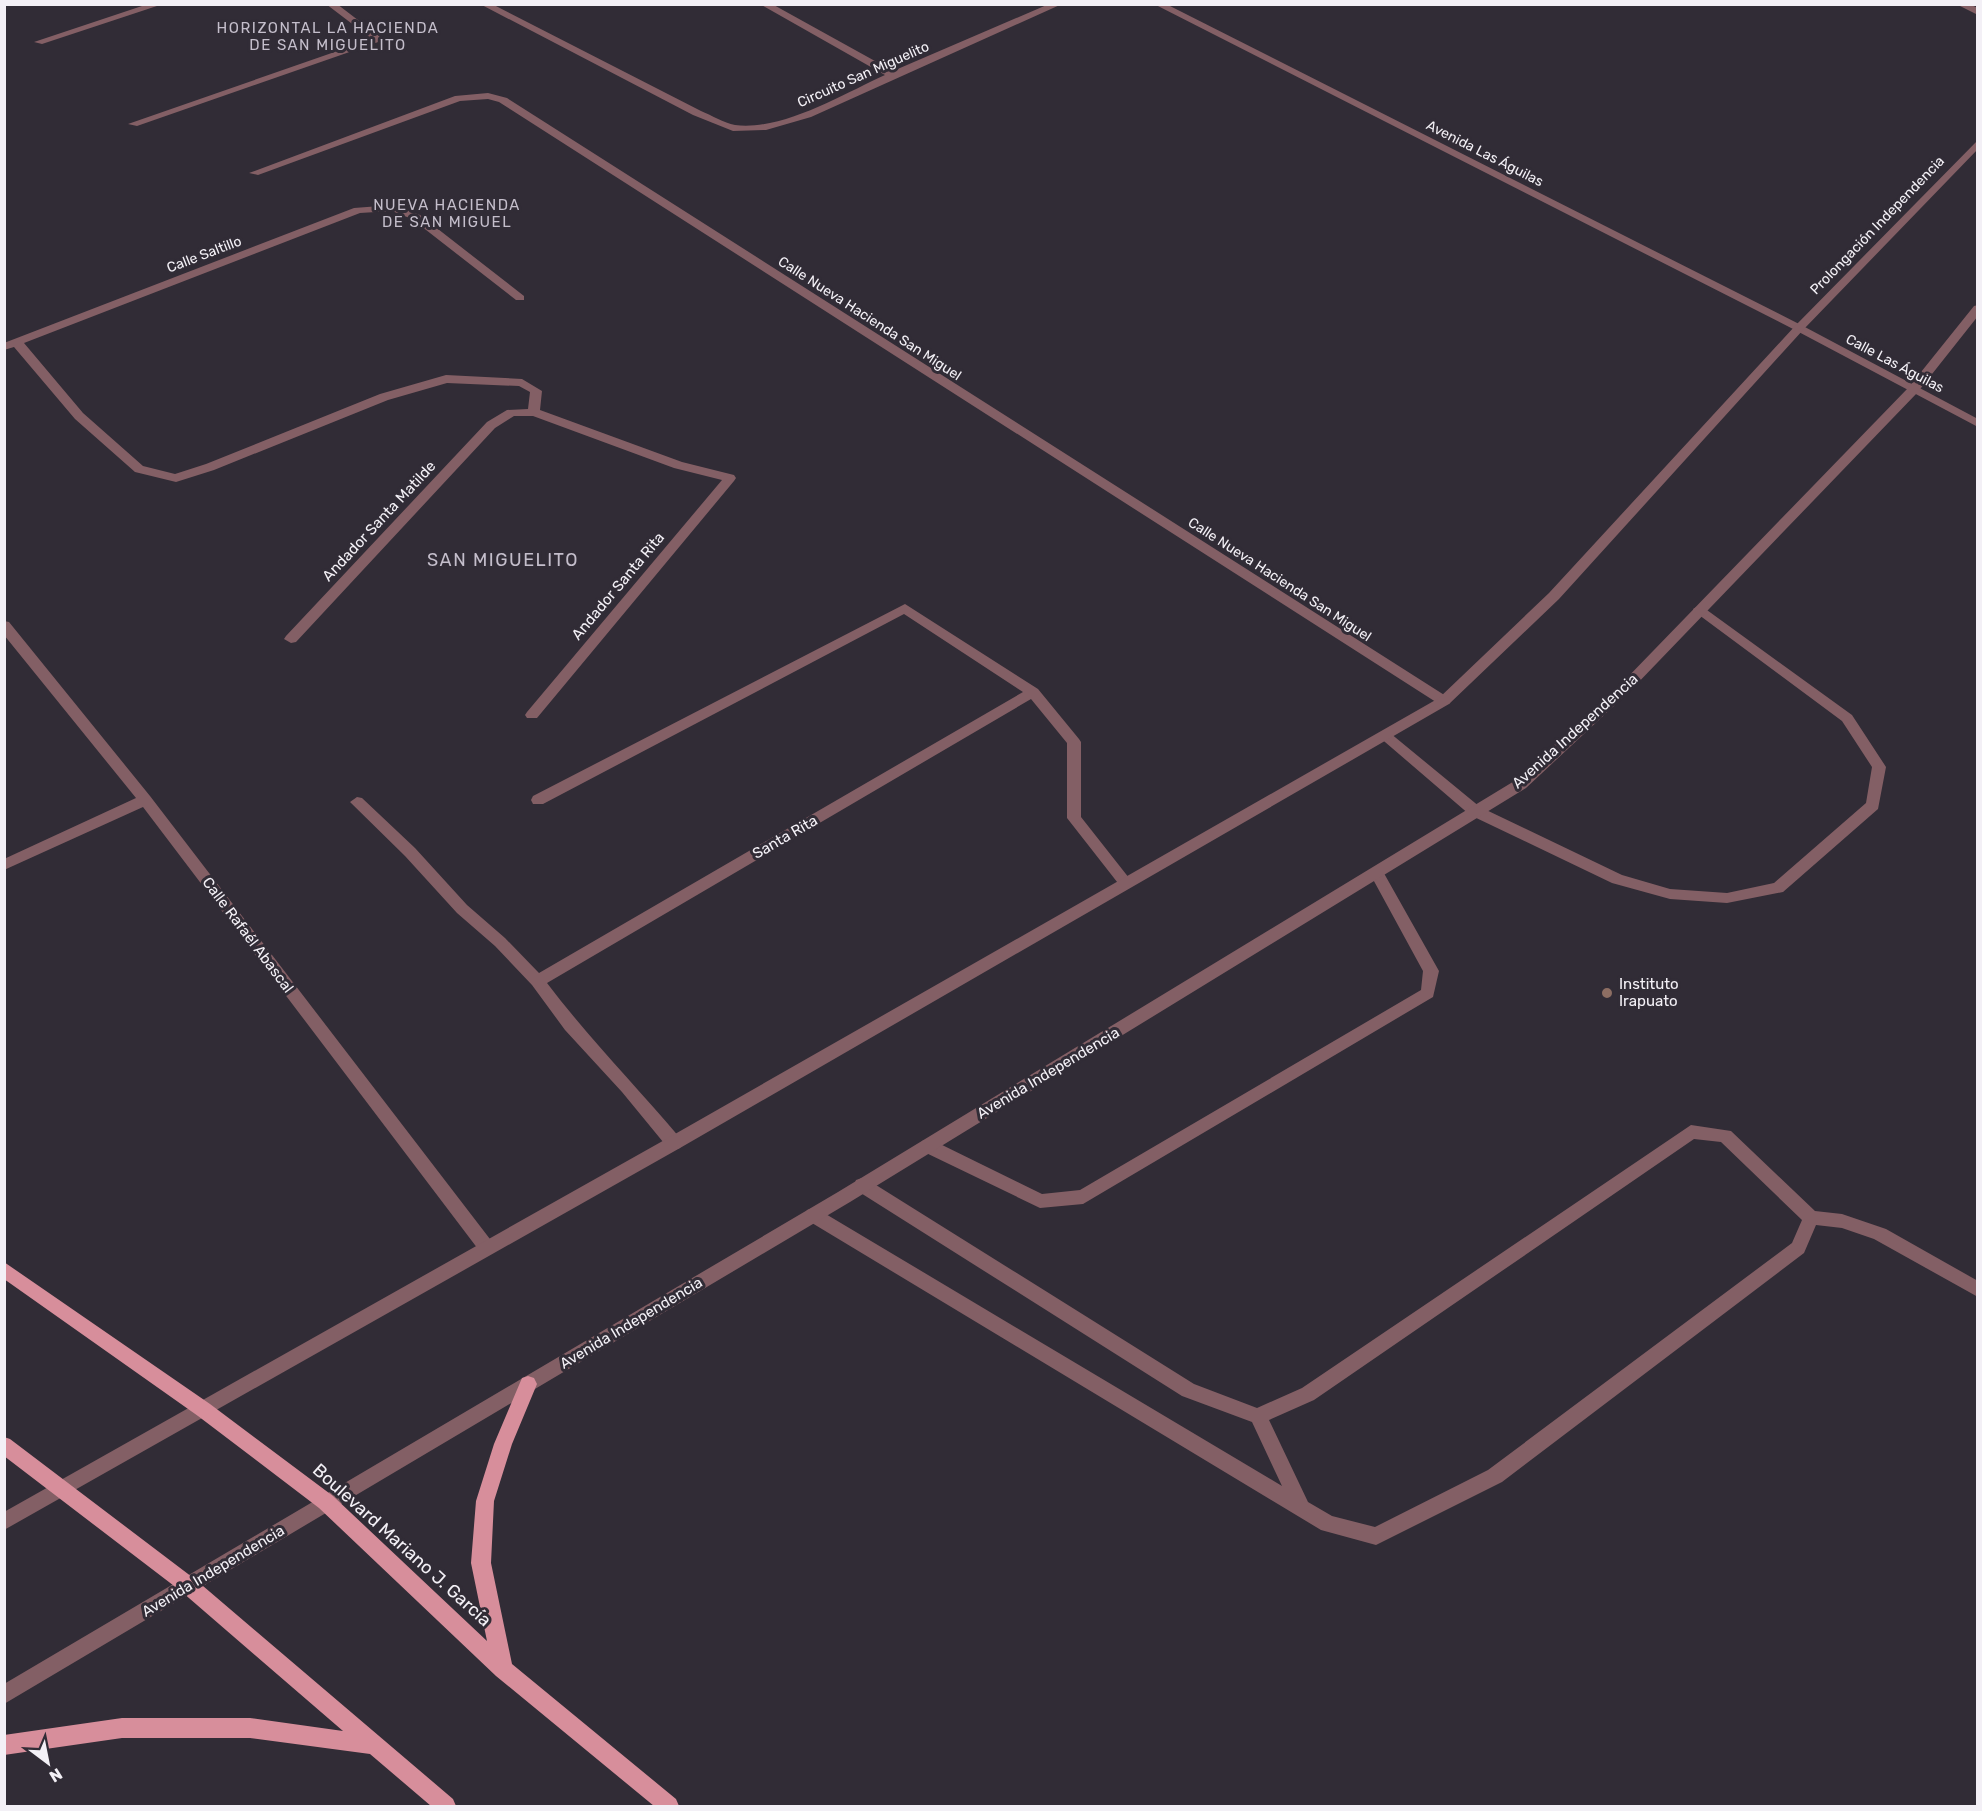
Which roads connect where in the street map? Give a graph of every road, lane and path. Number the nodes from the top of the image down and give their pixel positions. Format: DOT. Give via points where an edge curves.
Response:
graph roads {
  1 [pos="159,4"];
  2 [pos="330,4"];
  3 [pos="484,4"];
  4 [pos="764,4"];
  5 [pos="1058,4"];
  6 [pos="1158,4"];
  7 [pos="1960,4"];
  8 [pos="1977,12"];
  9 [pos="39,42"];
  10 [pos="893,75"];
  11 [pos="133,124"];
  12 [pos="1977,143"];
  13 [pos="254,173"];
  14 [pos="520,298"];
  15 [pos="1977,308"];
  16 [pos="1799,328"];
  17 [pos="11,345"];
  18 [pos="1913,390"];
  19 [pos="534,412"];
  20 [pos="1977,424"];
  21 [pos="1700,609"];
  22 [pos="4,625"];
  23 [pos="291,639"];
  24 [pos="1033,692"];
  25 [pos="1444,701"];
  26 [pos="532,715"];
  27 [pos="1385,736"];
  28 [pos="538,800"];
  29 [pos="145,801"];
  30 [pos="357,802"];
  31 [pos="1475,811"];
  32 [pos="4,865"];
  33 [pos="1376,872"];
  34 [pos="1126,883"];
  35 [pos="537,981"];
  36 [pos="674,1143"];
  37 [pos="928,1146"];
  38 [pos="862,1185"];
  39 [pos="813,1215"];
  40 [pos="1811,1218"];
  41 [pos="487,1248"];
  42 [pos="4,1269"];
  43 [pos="1977,1290"];
  44 [pos="528,1384"];
  45 [pos="204,1410"];
  46 [pos="1258,1416"];
  47 [pos="4,1445"];
  48 [pos="61,1489"];
  49 [pos="326,1502"];
  50 [pos="1301,1507"];
  51 [pos="4,1522"];
  52 [pos="189,1586"];
  53 [pos="503,1669"];
  54 [pos="4,1695"];
  55 [pos="4,1745"];
  56 [pos="374,1745"];
  57 [pos="446,1806"];
  58 [pos="669,1806"];
  1 -- 9 [label="street"];
  2 -- 11 [label="street" via="379,40"];
  3 -- 10 [label="street, Circuito San Miguelito" via="733,128 766,127 807,115"];
  4 -- 10 [label="street"];
  5 -- 10 [label="street, Circuito San Miguelito"];
  6 -- 16 [label="street, Avenida Las Águilas"];
  7 -- 8 [label="street"];
  12 -- 16 [label="street, Prolongación Independencia"];
  13 -- 25 [label="street, Calle Nueva Hacienda San Miguel" via="459,98 488,96 503,100"];
  14 -- 17 [label="street, Calle Saltillo" via="416,217 393,208 358,210"];
  15 -- 18 [label="street, Avenida Independencia"];
  16 -- 18 [label="street, Calle Las Águilas"];
  16 -- 25 [label="street" via="1554,596"];
  17 -- 19 [label="street" via="78,416 139,469 176,478 384,397 446,379 522,383 536,391"];
  18 -- 20 [label="street, Calle Las Águilas"];
  18 -- 21 [label="street, Avenida Independencia"];
  19 -- 23 [label="street, Andador Santa Matilde" via="511,413 491,425"];
  19 -- 26 [label="street, Andador Santa Rita" via="678,465 730,478"];
  21 -- 31 [label="street, Avenida Independencia" via="1627,686 1521,784"];
  21 -- 31 [label="street" via="1848,718 1879,767 1873,805 1778,888 1727,898 1670,894 1617,879"];
  22 -- 29 [label="street, Calle Rafaél Abascal"];
  24 -- 28 [label="street" via="905,608"];
  24 -- 34 [label="street" via="1074,742 1074,818"];
  24 -- 35 [label="street, Santa Rita"];
  25 -- 27 [label="street"];
  27 -- 31 [label="street"];
  27 -- 34 [label="street"];
  29 -- 32 [label="street"];
  29 -- 41 [label="street, Calle Rafaél Abascal"];
  30 -- 35 [label="street"];
  31 -- 33 [label="street, Avenida Independencia"];
  33 -- 37 [label="street, Avenida Independencia"];
  33 -- 37 [label="street" via="1431,971 1428,993 1083,1197 1040,1201"];
  34 -- 36 [label="street"];
  35 -- 36 [label="street" via="571,1026"];
  36 -- 41 [label="street"];
  37 -- 38 [label="street, Avenida Independencia"];
  38 -- 39 [label="street, Avenida Independencia"];
  38 -- 46 [label="street" via="1188,1390"];
  39 -- 44 [label="street, Avenida Independencia"];
  39 -- 50 [label="street"];
  40 -- 43 [label="street" via="1842,1221 1880,1234"];
  40 -- 46 [label="street" via="1725,1136 1691,1132 1308,1394"];
  40 -- 50 [label="street" via="1797,1248 1495,1476 1376,1536 1328,1524"];
  41 -- 45 [label="street"];
  42 -- 45 [label="main road, Boulevard Mariano J. García"];
  44 -- 49 [label="street, Avenida Independencia"];
  44 -- 53 [label="main road" via="502,1444 485,1501 481,1563"];
  45 -- 48 [label="street"];
  45 -- 49 [label="main road, Boulevard Mariano J. García"];
  46 -- 50 [label="street"];
  47 -- 48 [label="main road"];
  48 -- 51 [label="street"];
  48 -- 52 [label="main road"];
  49 -- 52 [label="street, Avenida Independencia"];
  49 -- 53 [label="main road, Boulevard Mariano J. García"];
  52 -- 54 [label="street, Avenida Independencia"];
  52 -- 56 [label="main road"];
  53 -- 58 [label="main road, Boulevard Mariano J. García"];
  55 -- 56 [label="main road" via="122,1728 250,1728"];
  56 -- 57 [label="main road"];
}
